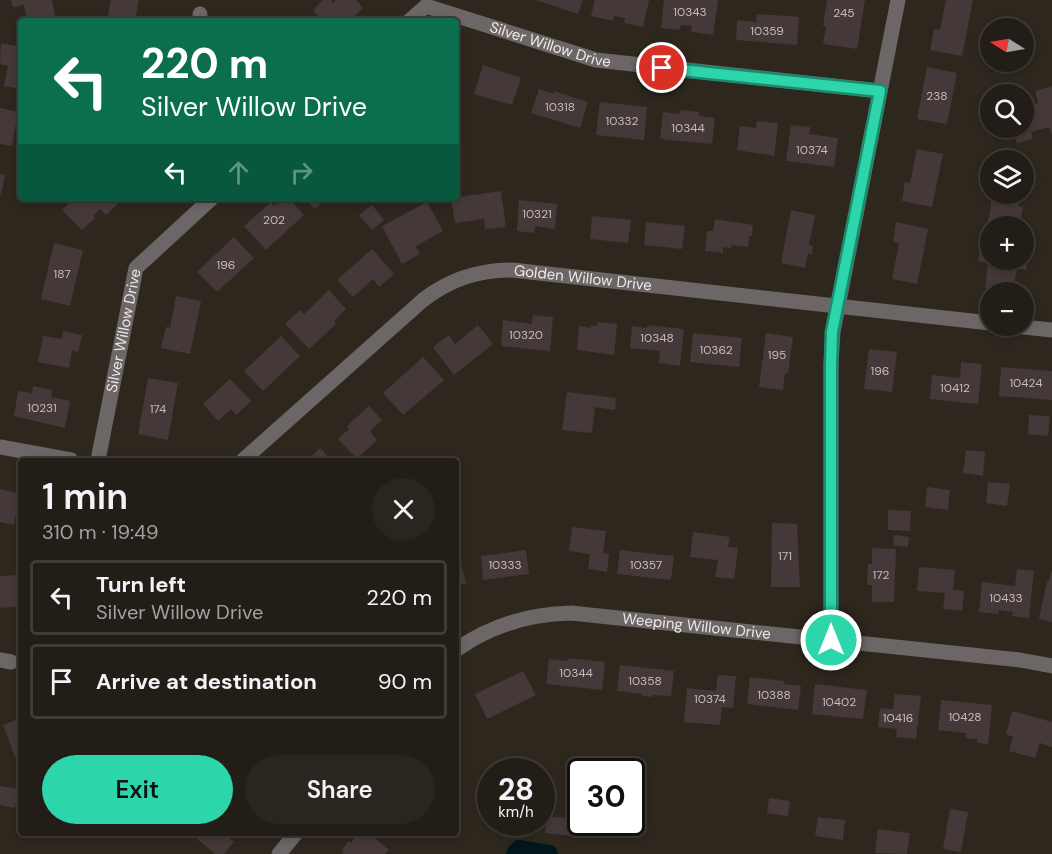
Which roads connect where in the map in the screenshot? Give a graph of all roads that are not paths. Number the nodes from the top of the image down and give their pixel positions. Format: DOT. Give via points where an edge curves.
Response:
graph roads {
  1 [pos="898,0"];
  2 [pos="412,18"];
  3 [pos="880,91"];
  4 [pos="209,201"];
  5 [pos="838,306"];
  6 [pos="980,322"];
  7 [pos="1034,328"];
  8 [pos="1052,330"];
  9 [pos="0,447"];
  10 [pos="60,458"];
  11 [pos="98,458"];
  12 [pos="245,458"];
  13 [pos="831,640"];
  14 [pos="459,648"];
  15 [pos="1052,666"];
  16 [pos="294,836"];
  17 [pos="279,854"];
  1 -- 3 [label="street"];
  2 -- 3 [label="street, Silver Willow Drive" via="426,6 596,60"];
  3 -- 5 [label="street"];
  4 -- 11 [label="street, Silver Willow Drive" via="136,268"];
  5 -- 6 [label="street, Golden Willow Drive"];
  5 -- 12 [label="street, Golden Willow Drive" via="512,270 465,276 423,300"];
  5 -- 13 [label="street" via="831,365"];
  7 -- 8 [label="street"];
  9 -- 10 [label="street"];
  13 -- 14 [label="street, Weeping Willow Drive" via="571,613 510,621"];
  13 -- 15 [label="street, Weeping Willow Drive"];
  16 -- 17 [label="street"];
}
